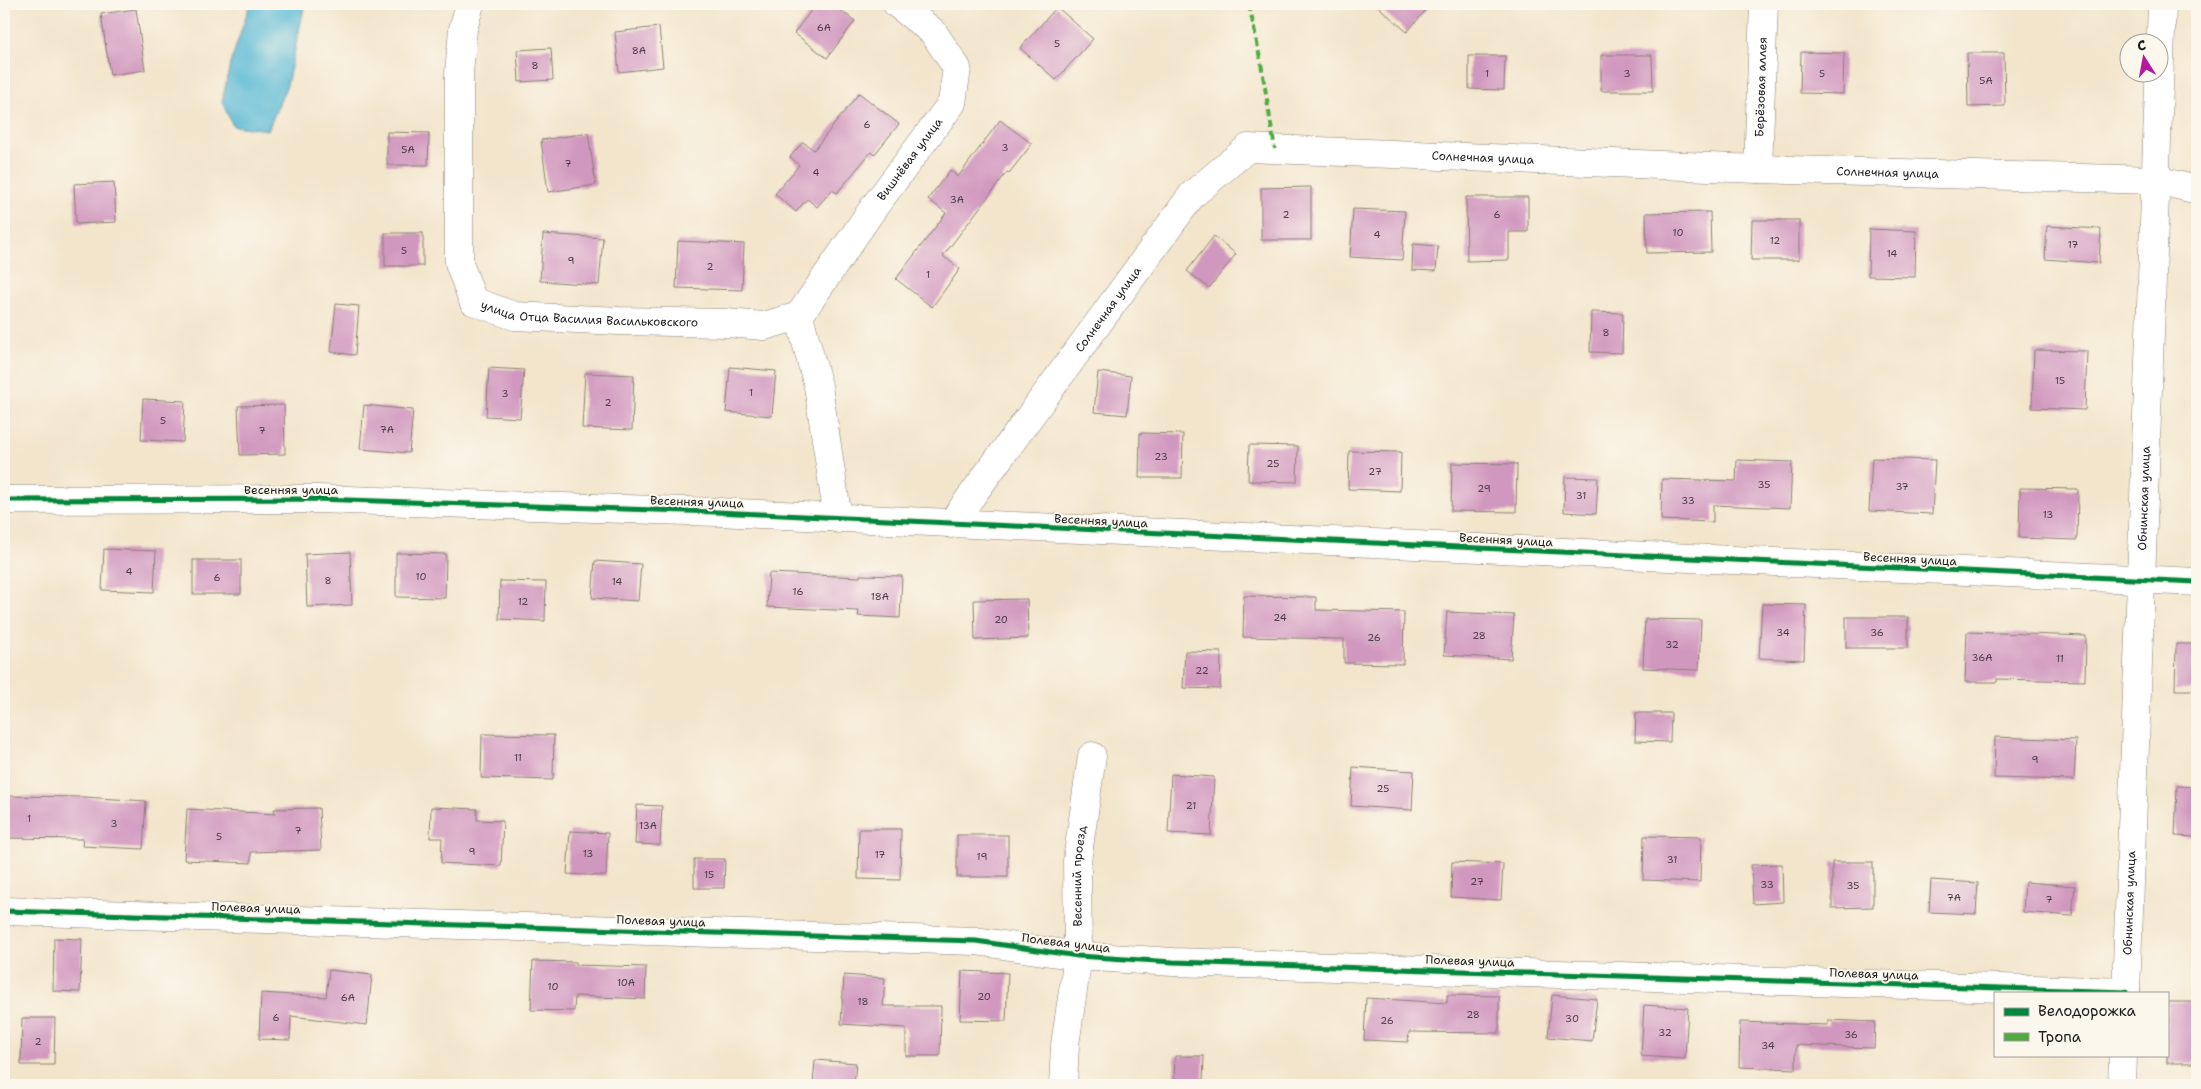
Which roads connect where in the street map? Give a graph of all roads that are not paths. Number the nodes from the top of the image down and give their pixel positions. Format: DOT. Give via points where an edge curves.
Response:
graph roads {
  1 [pos="470,4"];
  2 [pos="897,4"];
  3 [pos="1764,4"];
  4 [pos="2162,4"];
  5 [pos="1758,169"];
  6 [pos="2157,180"];
  7 [pos="2197,190"];
  8 [pos="799,316"];
  9 [pos="4,500"];
  10 [pos="838,518"];
  11 [pos="951,524"];
  12 [pos="2140,580"];
  13 [pos="2197,582"];
  14 [pos="1092,756"];
  15 [pos="4,910"];
  16 [pos="1078,956"];
  17 [pos="2095,992"];
  18 [pos="2126,992"];
  19 [pos="2123,1056"];
  20 [pos="1063,1085"];
  21 [pos="2122,1085"];
  1 -- 8 [label="street, улица Отца Василия Васильковского" via="462,29 459,73 459,263 473,301 514,316 619,322 764,326"];
  2 -- 8 [label="street, Вишнёвая улица" via="933,32 956,68 952,103 874,207"];
  3 -- 5 [label="street, Берёзовая аллея"];
  4 -- 6 [label="street, Обнинская улица"];
  5 -- 6 [label="street, Солнечная улица"];
  5 -- 11 [label="street, Солнечная улица" via="1248,148 1192,195"];
  6 -- 7 [label="street, Солнечная улица"];
  6 -- 12 [label="street, Обнинская улица"];
  8 -- 10 [label="street" via="818,386"];
  9 -- 10 [label="street, Весенняя улица" via="316,499"];
  10 -- 11 [label="street, Весенняя улица"];
  11 -- 12 [label="street, Весенняя улица"];
  12 -- 13 [label="street, Весенняя улица"];
  12 -- 18 [label="street, Обнинская улица"];
  14 -- 16 [label="street, Весенний проезд" via="1077,861"];
  15 -- 16 [label="street, Полевая улица" via="976,941"];
  16 -- 17 [label="street, Полевая улица" via="1173,962"];
  16 -- 20 [label="street, Весенний проезд"];
  19 -- 21 [label="street"];
}
